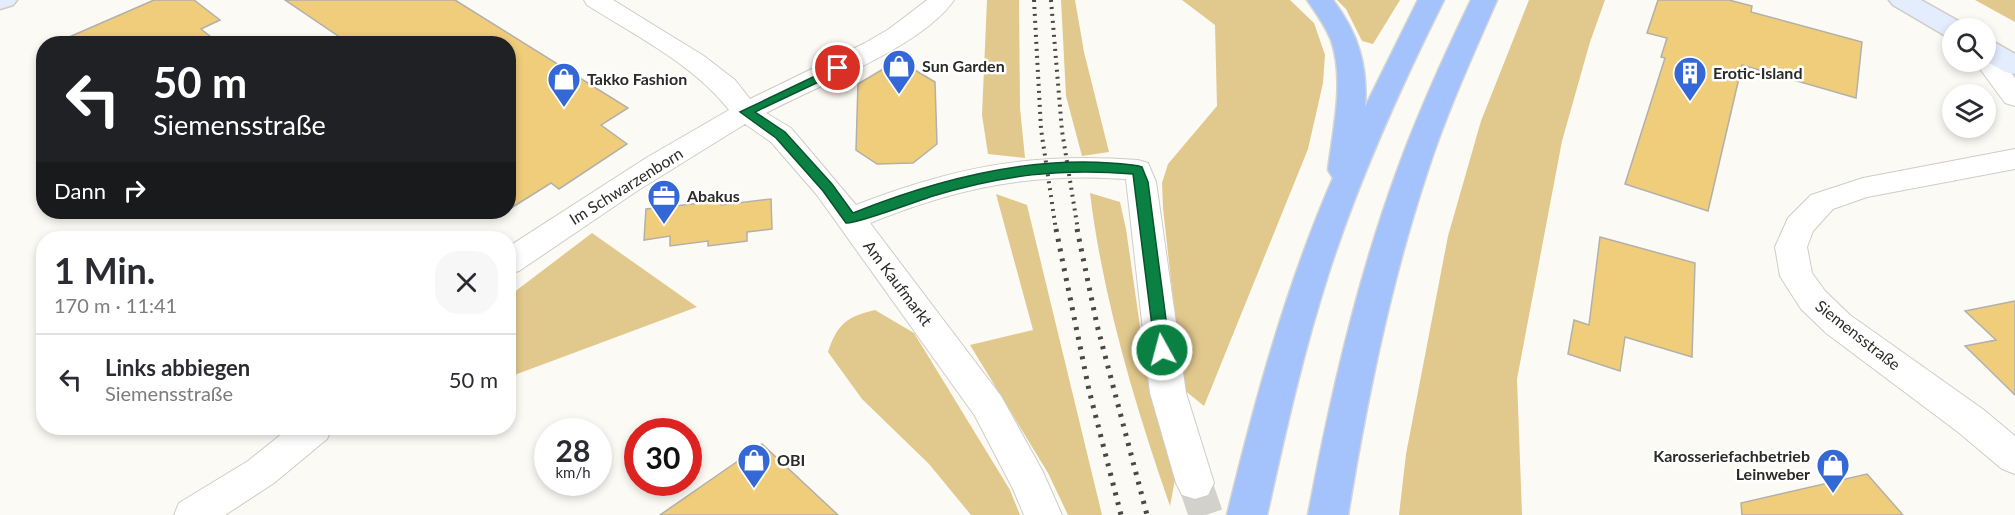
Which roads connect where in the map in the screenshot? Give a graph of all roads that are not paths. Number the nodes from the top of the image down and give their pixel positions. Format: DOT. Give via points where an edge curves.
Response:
graph roads {
  1 [pos="596,0"];
  2 [pos="942,0"];
  3 [pos="1320,0"];
  4 [pos="1431,0"];
  5 [pos="1484,0"];
  6 [pos="1902,0"];
  7 [pos="1942,23"];
  8 [pos="1996,55"];
  9 [pos="2015,66"];
  10 [pos="1996,72"];
  11 [pos="2015,98"];
  12 [pos="746,112"];
  13 [pos="2011,160"];
  14 [pos="1341,196"];
  15 [pos="851,219"];
  16 [pos="516,258"];
  17 [pos="305,435"];
  18 [pos="2015,458"];
  19 [pos="1195,483"];
  20 [pos="193,515"];
  21 [pos="1042,515"];
  22 [pos="1247,515"];
  23 [pos="1328,515"];
  1 -- 12 [label="street, Am Kaufmarkt" via="695,62 725,86"];
  2 -- 12 [label="street, Im Schwarzenborn" via="891,39"];
  3 -- 14 [label="highway" via="1343,35 1353,70"];
  4 -- 14 [label="highway"];
  5 -- 23 [label="highway" via="1449,74 1412,173 1375,296"];
  6 -- 7 [label="main road"];
  8 -- 9 [label="main road"];
  10 -- 11 [label="street"];
  12 -- 15 [label="street, Am Kaufmarkt" via="781,135"];
  12 -- 16 [label="street, Im Schwarzenborn" via="660,162"];
  13 -- 18 [label="street, Siemensstraße" via="1863,188 1822,202 1799,226 1791,247 1796,276 1813,300 1838,324"];
  14 -- 22 [label="highway" via="1303,303"];
  15 -- 19 [label="street" via="962,183 1026,169 1089,166 1138,170 1168,393"];
  15 -- 21 [label="street, Am Kaufmarkt" via="988,406 1030,484"];
  17 -- 20 [label="street" via="261,471"];
}
